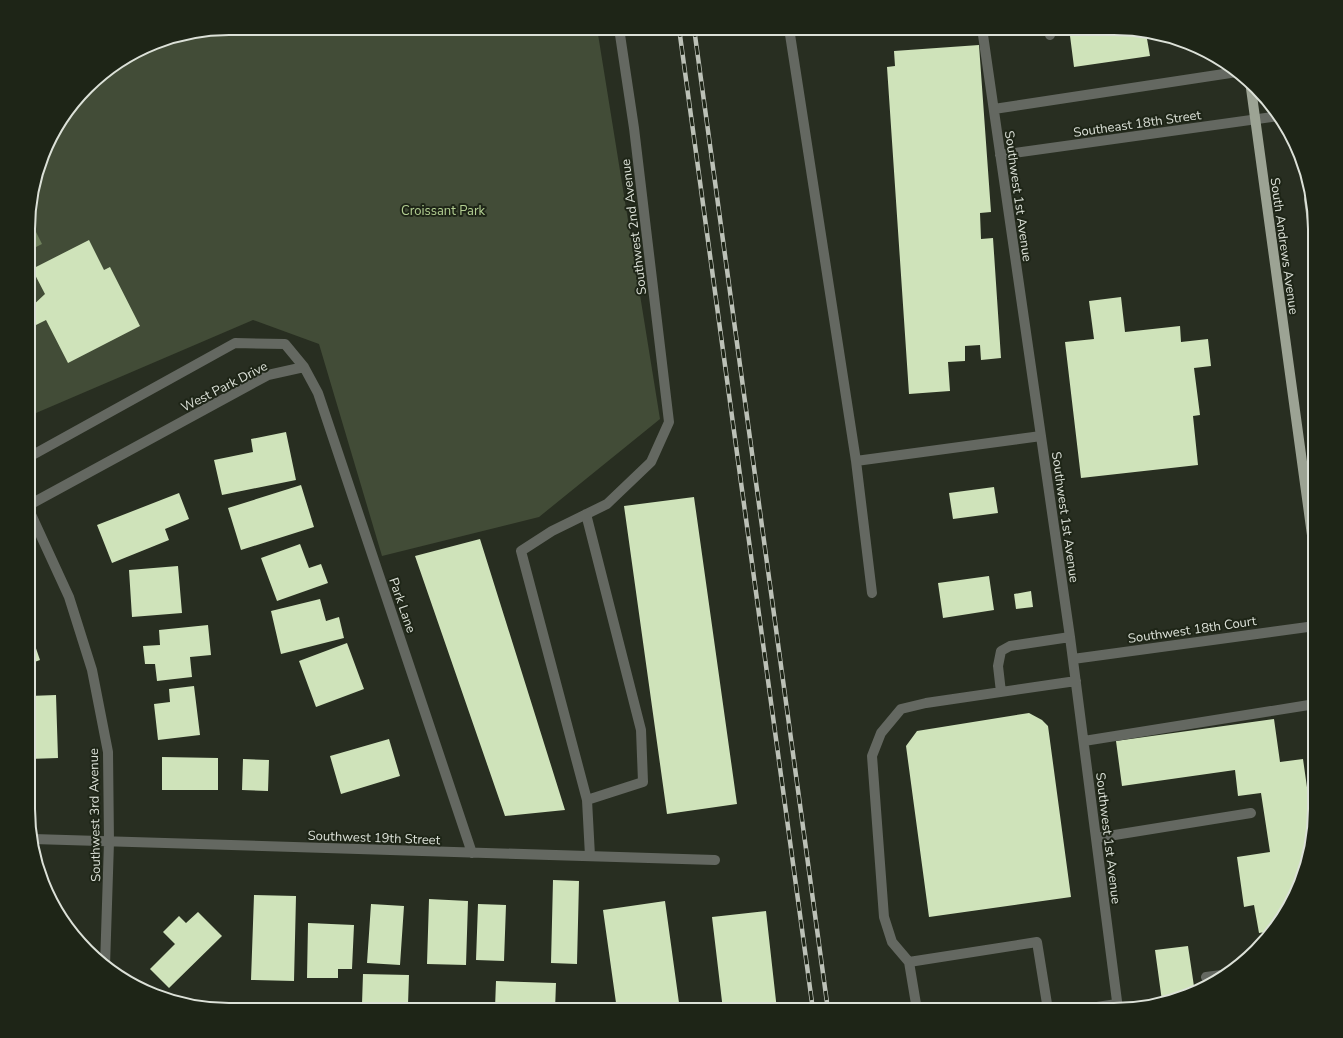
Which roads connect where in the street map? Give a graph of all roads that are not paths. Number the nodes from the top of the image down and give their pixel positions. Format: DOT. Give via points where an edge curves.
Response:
graph roads {
  1 [pos="621,35"];
  2 [pos="790,35"];
  3 [pos="983,35"];
  4 [pos="1229,73"];
  5 [pos="1252,93"];
  6 [pos="994,109"];
  7 [pos="1272,117"];
  8 [pos="1255,119"];
  9 [pos="1000,155"];
  10 [pos="304,367"];
  11 [pos="1041,436"];
  12 [pos="35,454"];
  13 [pos="856,461"];
  14 [pos="35,503"];
  15 [pos="1308,506"];
  16 [pos="586,514"];
  17 [pos="35,523"];
  18 [pos="872,593"];
  19 [pos="1308,627"];
  20 [pos="1070,637"];
  21 [pos="1073,658"];
  22 [pos="1076,682"];
  23 [pos="1001,692"];
  24 [pos="1308,705"];
  25 [pos="1084,740"];
  26 [pos="587,800"];
  27 [pos="1251,813"];
  28 [pos="1096,838"];
  29 [pos="38,839"];
  30 [pos="109,842"];
  31 [pos="472,853"];
  32 [pos="590,856"];
  33 [pos="715,860"];
  34 [pos="105,958"];
  35 [pos="910,962"];
  36 [pos="1211,977"];
  37 [pos="1206,978"];
  38 [pos="916,1003"];
  39 [pos="1047,1003"];
  40 [pos="1117,1003"];
  1 -- 16 [label="street, Southwest 2nd Avenue" via="669,422 651,462 607,504"];
  2 -- 13 [label="street"];
  3 -- 6 [label="street, Southwest 1st Avenue"];
  4 -- 6 [label="street"];
  5 -- 8 [label="main road, South Andrews Avenue"];
  6 -- 9 [label="street, Southwest 1st Avenue"];
  7 -- 8 [label="street, Southeast 18th Street"];
  8 -- 9 [label="street, Southeast 18th Street"];
  8 -- 15 [label="main road, South Andrews Avenue"];
  9 -- 11 [label="street, Southwest 1st Avenue"];
  10 -- 12 [label="street, West Park Drive" via="285,344 235,343"];
  10 -- 14 [label="street, West Park Drive" via="268,375"];
  10 -- 31 [label="street, Park Lane" via="318,393"];
  11 -- 13 [label="street"];
  11 -- 20 [label="street, Southwest 1st Avenue"];
  13 -- 18 [label="street"];
  16 -- 26 [label="street" via="552,531 521,551"];
  16 -- 26 [label="street" via="641,730 643,782"];
  17 -- 30 [label="street, Southwest 3rd Avenue" via="69,597 92,670 108,752"];
  19 -- 21 [label="street, Southwest 18th Court"];
  20 -- 21 [label="street, Southwest 1st Avenue"];
  20 -- 23 [label="street" via="1010,646 1001,651 998,666"];
  21 -- 22 [label="street, Southwest 1st Avenue"];
  22 -- 23 [label="street"];
  22 -- 25 [label="street, Southwest 1st Avenue"];
  23 -- 35 [label="street" via="926,702 901,709 881,733 872,756 884,917 892,942"];
  24 -- 25 [label="street"];
  25 -- 28 [label="street, Southwest 1st Avenue"];
  26 -- 32 [label="street"];
  27 -- 28 [label="street"];
  28 -- 40 [label="street, Southwest 1st Avenue"];
  29 -- 30 [label="street, Southwest 19th Street"];
  30 -- 31 [label="street, Southwest 19th Street"];
  30 -- 34 [label="street, Southwest 3rd Avenue"];
  31 -- 32 [label="street, Southwest 19th Street"];
  32 -- 33 [label="street, Southwest 19th Street"];
  35 -- 38 [label="street"];
  35 -- 39 [label="street" via="1037,942"];
  36 -- 37 [label="street"];
}
